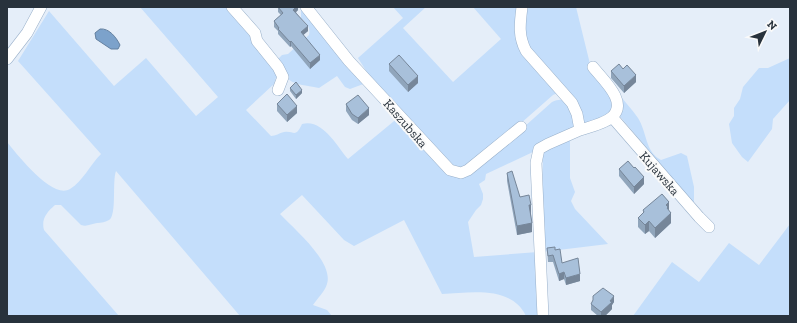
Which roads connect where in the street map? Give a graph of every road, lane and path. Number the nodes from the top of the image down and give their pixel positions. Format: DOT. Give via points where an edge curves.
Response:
graph roads {
  1 [pos="41,7"];
  2 [pos="232,7"];
  3 [pos="306,7"];
  4 [pos="522,7"];
  5 [pos="7,59"];
  6 [pos="593,67"];
  7 [pos="278,90"];
  8 [pos="612,117"];
  9 [pos="521,127"];
  10 [pos="580,130"];
  11 [pos="709,227"];
  12 [pos="543,316"];
  1 -- 5 [label="street" via="27,33"];
  2 -- 7 [label="street" via="255,33 278,67 283,77"];
  3 -- 9 [label="street, Kaszubska" via="349,61 450,170 461,173 468,170"];
  4 -- 10 [label="street" via="522,44 526,52 572,103"];
  6 -- 8 [label="street" via="616,97 616,110"];
  8 -- 10 [label="street"];
  8 -- 11 [label="street, Kujawska"];
  10 -- 12 [label="street" via="539,149 536,163"];
}
